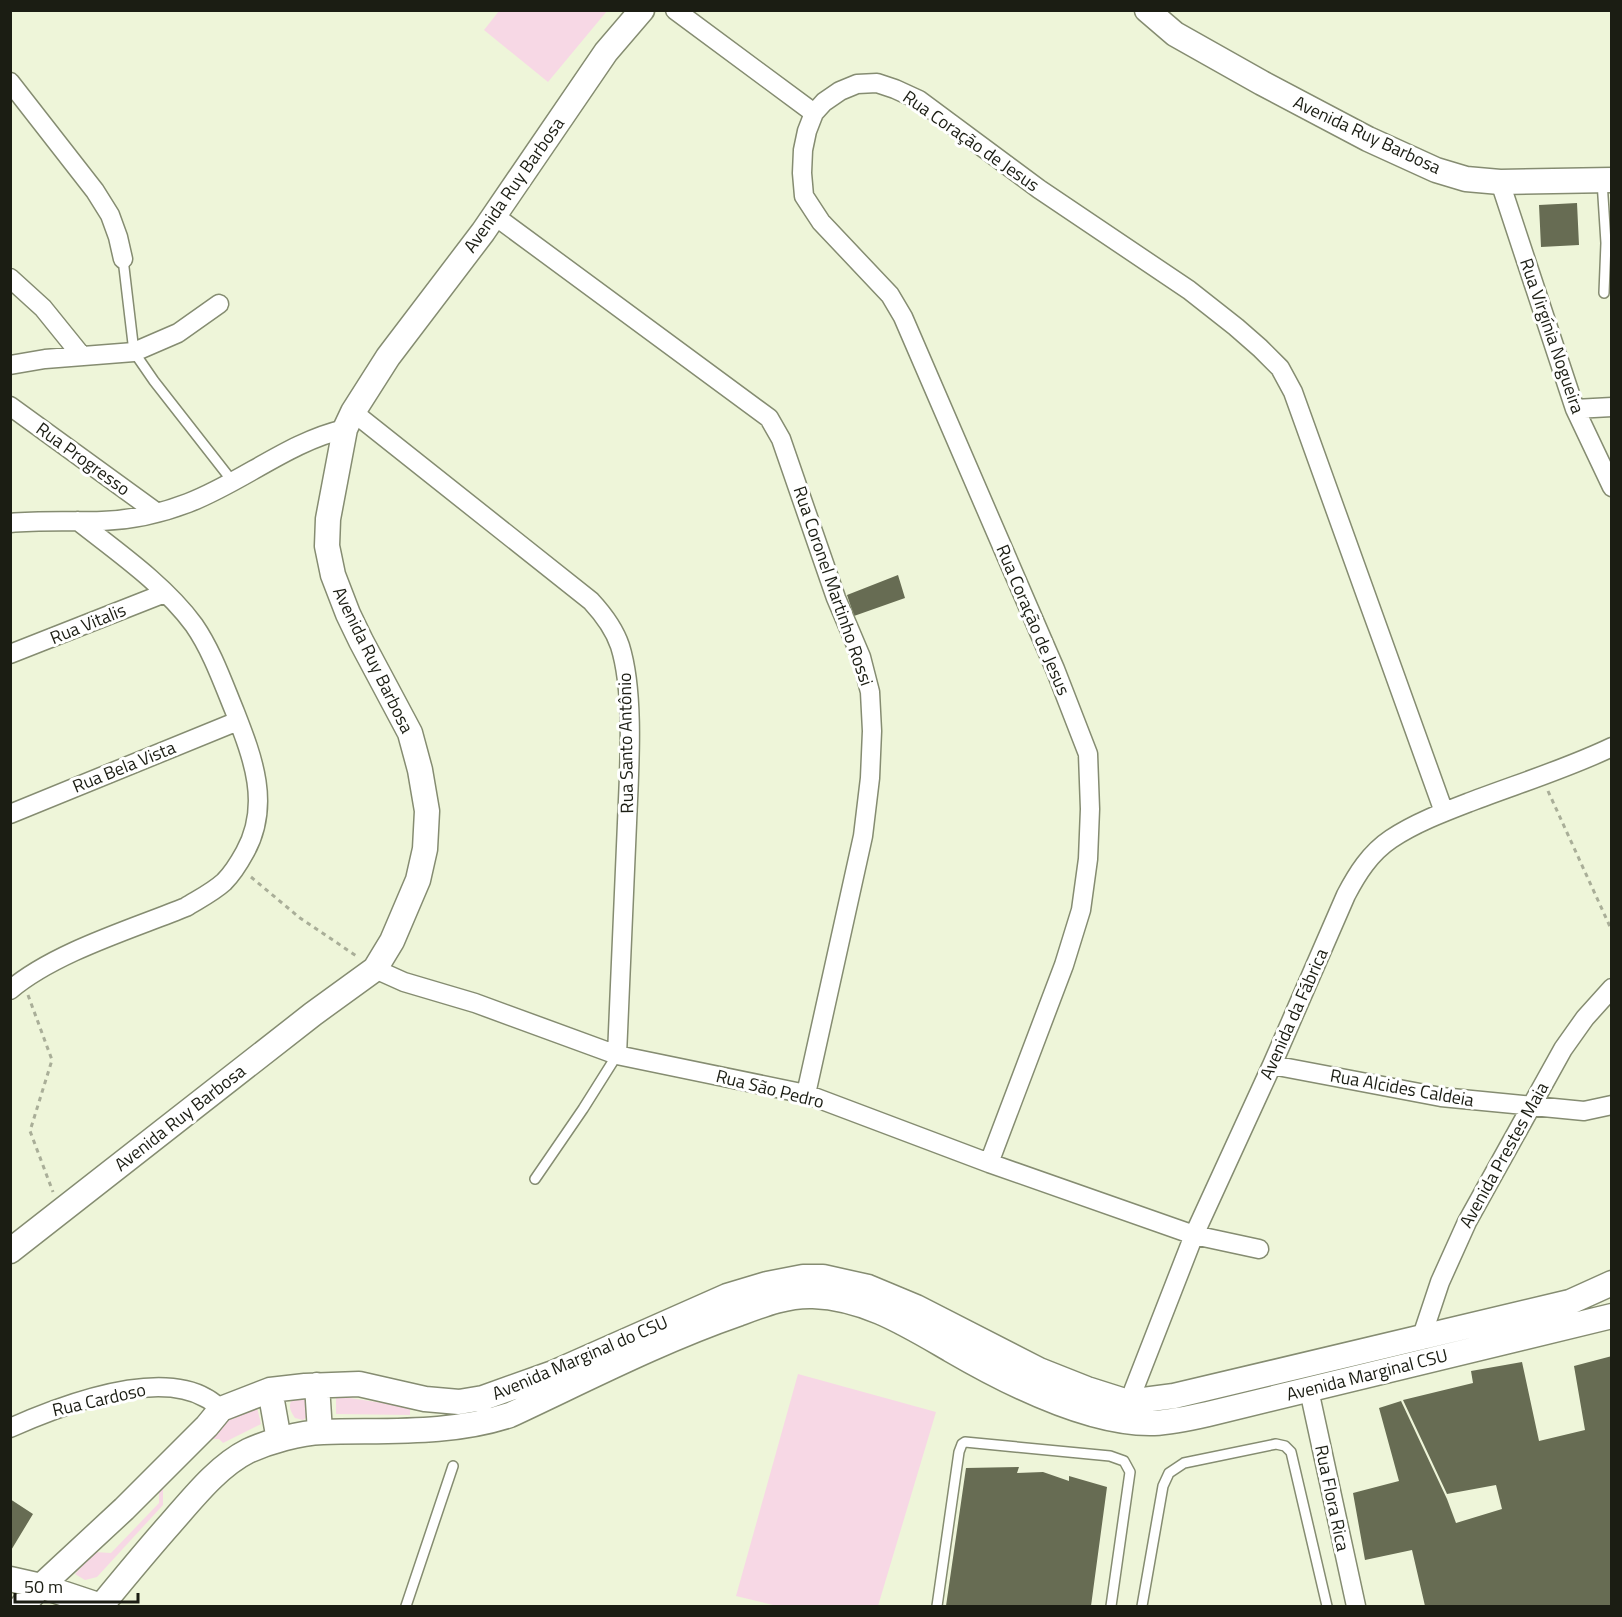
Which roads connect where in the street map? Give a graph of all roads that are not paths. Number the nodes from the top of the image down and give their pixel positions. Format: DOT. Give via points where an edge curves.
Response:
graph roads {
  1 [pos="642,10"];
  2 [pos="675,10"];
  3 [pos="1147,10"];
  4 [pos="10,82"];
  5 [pos="814,113"];
  6 [pos="1607,180"];
  7 [pos="1500,182"];
  8 [pos="495,216"];
  9 [pos="123,259"];
  10 [pos="10,278"];
  11 [pos="1605,293"];
  12 [pos="219,304"];
  13 [pos="134,352"];
  14 [pos="81,355"];
  15 [pos="10,365"];
  16 [pos="10,406"];
  17 [pos="1611,407"];
  18 [pos="1575,409"];
  19 [pos="349,420"];
  20 [pos="233,482"];
  21 [pos="1611,487"];
  22 [pos="156,512"];
  23 [pos="78,521"];
  24 [pos="10,523"];
  25 [pos="165,593"];
  26 [pos="10,654"];
  27 [pos="238,721"];
  28 [pos="1611,747"];
  29 [pos="1444,812"];
  30 [pos="10,814"];
  31 [pos="375,969"];
  32 [pos="16,985"];
  33 [pos="1611,988"];
  34 [pos="617,1055"];
  35 [pos="1272,1065"];
  36 [pos="806,1094"];
  37 [pos="1532,1105"];
  38 [pos="1611,1106"];
  39 [pos="989,1163"];
  40 [pos="535,1179"];
  41 [pos="1194,1236"];
  42 [pos="1259,1249"];
  43 [pos="10,1251"];
  44 [pos="1611,1283"];
  45 [pos="1611,1316"];
  46 [pos="1422,1336"];
  47 [pos="316,1385"];
  48 [pos="270,1390"];
  49 [pos="1309,1390"];
  50 [pos="221,1409"];
  51 [pos="1125,1411"];
  52 [pos="10,1428"];
  53 [pos="320,1432"];
  54 [pos="279,1440"];
  55 [pos="453,1466"];
  56 [pos="10,1579"];
  57 [pos="41,1586"];
  58 [pos="22,1606"];
  59 [pos="101,1606"];
  60 [pos="406,1606"];
  61 [pos="937,1606"];
  62 [pos="1111,1606"];
  63 [pos="1142,1606"];
  64 [pos="1327,1606"];
  65 [pos="1356,1606"];
  1 -- 8 [label="main road, Avenida Ruy Barbosa" via="606,52"];
  2 -- 5 [label="street"];
  3 -- 7 [label="main road, Avenida Ruy Barbosa" via="1197,47 1368,139 1436,170 1466,179"];
  4 -- 9 [label="street" via="95,191 110,215"];
  5 -- 29 [label="street, Rua Coração de Jesus" via="840,91 857,84 877,83 919,100 1039,189 1189,290 1280,368 1293,392"];
  5 -- 39 [label="street, Rua Coração de Jesus" via="803,150 804,196 821,222 890,295 903,317 1088,754 1088,860 1081,910"];
  6 -- 7 [label="main road, Avenida Ruy Barbosa"];
  6 -- 11 [label="lane"];
  7 -- 18 [label="street, Rua Virgínia Nogueira"];
  8 -- 19 [label="main road, Avenida Ruy Barbosa" via="388,357"];
  8 -- 36 [label="street, Rua Coronel Martinho Rossi" via="769,418 781,439 836,598 861,657 870,692 870,778 863,836"];
  9 -- 13 [label="lane"];
  10 -- 14 [label="street" via="43,308"];
  12 -- 13 [label="street" via="178,333"];
  13 -- 14 [label="street"];
  13 -- 20 [label="lane"];
  14 -- 15 [label="street"];
  16 -- 22 [label="street, Rua Progresso"];
  17 -- 18 [label="street"];
  18 -- 21 [label="street, Rua Virgínia Nogueira"];
  19 -- 20 [label="street"];
  19 -- 31 [label="main road, Avenida Ruy Barbosa" via="328,519 327,546 348,614 410,733 427,811 418,880 396,933"];
  19 -- 34 [label="street, Rua Santo Antônio" via="591,601 607,619 619,644 628,704 628,783"];
  20 -- 22 [label="street"];
  22 -- 23 [label="street" via="122,519"];
  23 -- 24 [label="street"];
  23 -- 25 [label="street"];
  25 -- 26 [label="street, Rua Vitalis"];
  25 -- 27 [label="street" via="194,625"];
  27 -- 30 [label="street, Rua Bela Vista"];
  27 -- 32 [label="street" via="250,751 259,793 252,839 238,866 225,881 186,907 52,962"];
  28 -- 29 [label="street, Avenida da Fábrica"];
  29 -- 35 [label="street, Avenida da Fábrica" via="1391,839 1358,872"];
  31 -- 34 [label="street, Rua São Pedro"];
  31 -- 43 [label="main road, Avenida Ruy Barbosa"];
  33 -- 37 [label="street, Avenida Prestes Maia" via="1563,1049"];
  34 -- 36 [label="street, Rua São Pedro"];
  34 -- 40 [label="lane"];
  35 -- 37 [label="street, Rua Alcides Caldeia" via="1441,1097"];
  35 -- 41 [label="street, Avenida da Fábrica"];
  36 -- 39 [label="street, Rua São Pedro"];
  37 -- 38 [label="street, Rua Alcides Caldeia" via="1584,1111"];
  37 -- 46 [label="street, Avenida Prestes Maia" via="1467,1222 1440,1282"];
  39 -- 41 [label="street, Rua São Pedro"];
  41 -- 42 [label="street, Rua São Pedro"];
  41 -- 51 [label="street, Avenida da Fábrica"];
  44 -- 46 [label="main road, Avenida Marginal CSU" via="1570,1302"];
  45 -- 49 [label="main road, Avenida Marginal CSU"];
  46 -- 51 [label="main road, Avenida Marginal CSU"];
  47 -- 48 [label="main road, Avenida Marginal do CSU"];
  47 -- 51 [label="main road, Avenida Marginal do CSU" via="359,1384 459,1402 483,1398 553,1373 727,1296 766,1284 823,1277 868,1287 916,1307"];
  47 -- 53 [label="main road"];
  48 -- 50 [label="main road, Avenida Marginal do CSU"];
  48 -- 54 [label="main road"];
  49 -- 51 [label="main road, Avenida Marginal CSU" via="1155,1423"];
  49 -- 65 [label="street, Rua Flora Rica"];
  50 -- 52 [label="street, Rua Cardoso" via="187,1390 152,1387 63,1406"];
  50 -- 57 [label="main road, Avenida Marginal do CSU" via="124,1509"];
  51 -- 53 [label="main road, Avenida Marginal do CSU" via="1083,1411 969,1361 892,1316 847,1299 810,1296 773,1301 696,1328 489,1422 424,1430"];
  53 -- 54 [label="main road, Avenida Marginal do CSU"];
  54 -- 59 [label="main road, Avenida Marginal do CSU" via="247,1452 205,1484"];
  55 -- 60 [label="lane"];
  56 -- 57 [label="main road"];
  57 -- 58 [label="main road, Avenida Marginal do CSU"];
  57 -- 59 [label="main road"];
  61 -- 62 [label="lane" via="959,1452 965,1442 1110,1456 1124,1461 1130,1472"];
  63 -- 64 [label="lane" via="1168,1473 1184,1463 1276,1444 1291,1452"];
}
